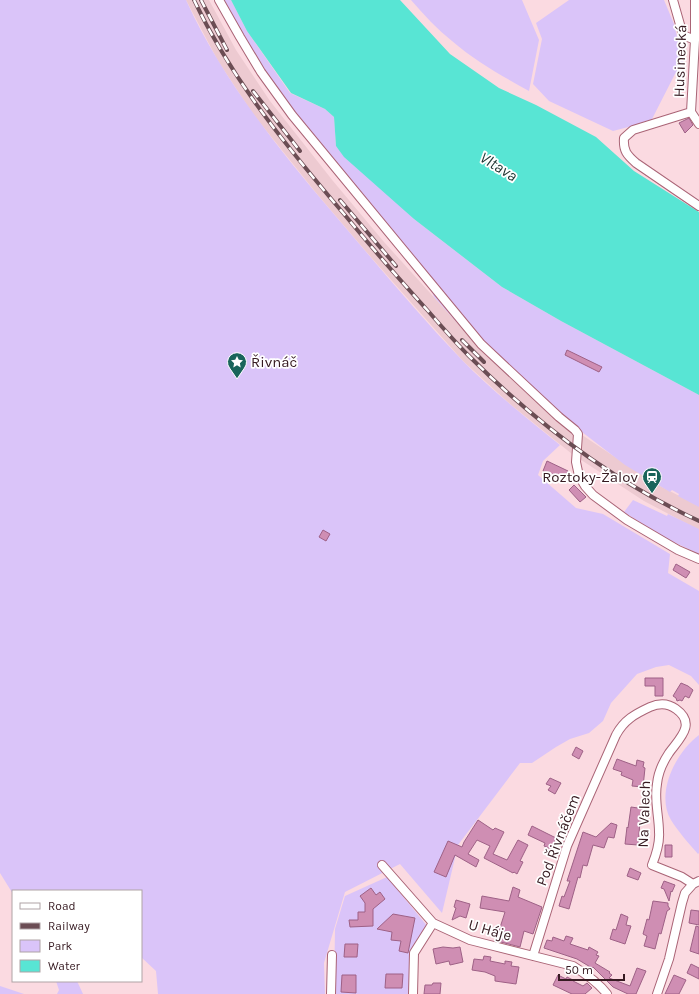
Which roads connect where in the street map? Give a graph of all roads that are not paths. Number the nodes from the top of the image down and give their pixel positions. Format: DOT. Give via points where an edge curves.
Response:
graph roads {
  1 [pos="219,0"];
  2 [pos="673,0"];
  3 [pos="695,0"];
  4 [pos="695,40"];
  5 [pos="692,112"];
  6 [pos="699,124"];
  7 [pos="699,206"];
  8 [pos="699,559"];
  9 [pos="616,736"];
  10 [pos="382,866"];
  11 [pos="696,882"];
  12 [pos="433,923"];
  13 [pos="332,955"];
  14 [pos="533,956"];
  15 [pos="331,994"];
  16 [pos="412,994"];
  17 [pos="607,994"];
  18 [pos="656,994"];
  1 -- 8 [label="street" via="257,66 292,115 481,344 575,430 578,434 576,462 579,476 585,486 627,520 678,550"];
  2 -- 4 [label="street" via="683,35"];
  3 -- 4 [label="street, Husinecká"];
  4 -- 5 [label="street, Husinecká"];
  5 -- 6 [label="street"];
  5 -- 7 [label="street, Husinecká" via="633,130 624,138 624,145 627,155 636,163"];
  9 -- 11 [label="street, Na Valech" via="623,724 633,716 658,705 670,706 682,713 686,721 685,731 659,773 656,792 659,832 652,865"];
  9 -- 14 [label="street, Pod Řivnáčem" via="567,846"];
  10 -- 12 [label="street, U Háje"];
  11 -- 18 [label="street, Na Valech" via="685,893 669,959"];
  12 -- 14 [label="street, U Háje" via="470,940"];
  12 -- 16 [label="street" via="414,953"];
  13 -- 15 [label="street"];
  14 -- 17 [label="street, U Háje" via="573,966 596,982"];
}
